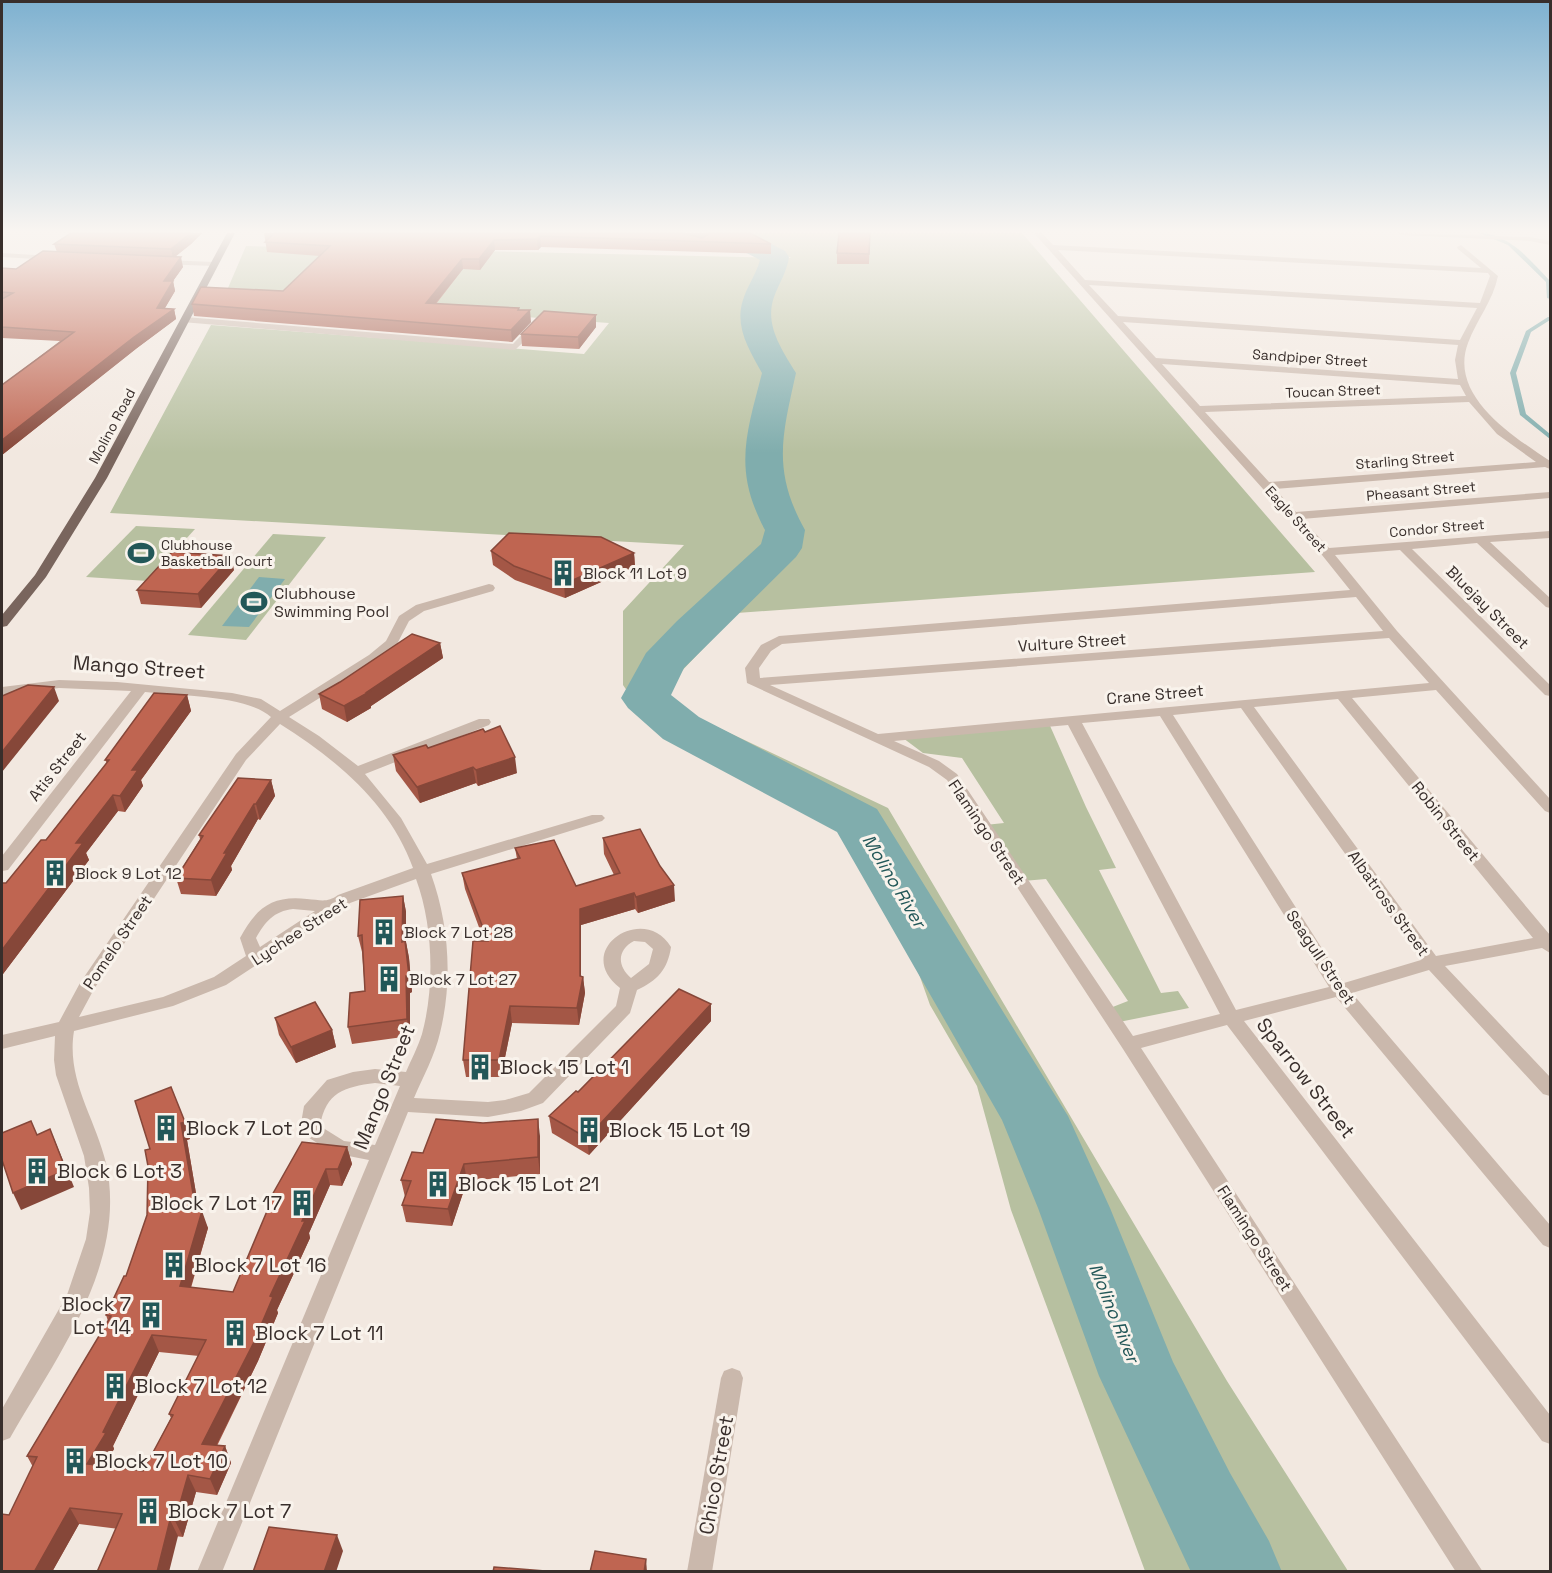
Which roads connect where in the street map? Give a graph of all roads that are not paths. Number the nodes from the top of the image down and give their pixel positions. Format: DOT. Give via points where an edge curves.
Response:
graph roads {
  1 [pos="192,306"];
  2 [pos="1107,306"];
  3 [pos="1483,306"];
  4 [pos="1118,319"];
  5 [pos="185,320"];
  6 [pos="539,322"];
  7 [pos="1463,343"];
  8 [pos="1154,361"];
  9 [pos="1464,382"];
  10 [pos="1470,399"];
  11 [pos="1196,409"];
  12 [pos="1549,465"];
  13 [pos="1265,486"];
  14 [pos="1551,495"];
  15 [pos="1294,516"];
  16 [pos="1551,534"];
  17 [pos="1480,540"];
  18 [pos="1402,546"];
  19 [pos="1326,552"];
  20 [pos="489,588"];
  21 [pos="1357,593"];
  22 [pos="1551,604"];
  23 [pos="2,623"];
  24 [pos="1392,634"];
  25 [pos="754,682"];
  26 [pos="1439,686"];
  27 [pos="140,689"];
  28 [pos="2,691"];
  29 [pos="1551,692"];
  30 [pos="1342,695"];
  31 [pos="1245,704"];
  32 [pos="1164,712"];
  33 [pos="279,717"];
  34 [pos="1073,720"];
  35 [pos="484,722"];
  36 [pos="874,739"];
  37 [pos="356,772"];
  38 [pos="1544,793"];
  39 [pos="1551,808"];
  40 [pos="597,818"];
  41 [pos="2,866"];
  42 [pos="421,871"];
  43 [pos="332,908"];
  44 [pos="1549,943"];
  45 [pos="256,958"];
  46 [pos="1432,963"];
  47 [pos="629,986"];
  48 [pos="1340,990"];
  49 [pos="1232,1019"];
  50 [pos="66,1027"];
  51 [pos="2,1042"];
  52 [pos="1129,1044"];
  53 [pos="411,1080"];
  54 [pos="1551,1089"];
  55 [pos="401,1104"];
  56 [pos="382,1154"];
  57 [pos="1551,1239"];
  58 [pos="732,1378"];
  59 [pos="2,1430"];
  60 [pos="1551,1433"];
  61 [pos="209,1572"];
  62 [pos="699,1572"];
  63 [pos="1471,1572"];
  1 -- 5 [label="main road, Molino Road"];
  2 -- 4 [label="street, Eagle Street"];
  3 -- 7 [label="street"];
  4 -- 7 [label="street"];
  4 -- 8 [label="street, Eagle Street"];
  5 -- 6 [label="street" via="515,347"];
  5 -- 23 [label="main road, Molino Road" via="101,478 40,577"];
  7 -- 9 [label="street" via="1458,365"];
  8 -- 9 [label="street, Sandpiper Street"];
  8 -- 11 [label="street, Eagle Street"];
  9 -- 10 [label="street"];
  10 -- 11 [label="street, Toucan Street"];
  10 -- 12 [label="street" via="1490,423"];
  11 -- 13 [label="street, Eagle Street"];
  12 -- 13 [label="street, Starling Street"];
  13 -- 15 [label="street, Eagle Street"];
  14 -- 15 [label="street, Pheasant Street"];
  15 -- 19 [label="street, Eagle Street"];
  16 -- 17 [label="street, Condor Street"];
  17 -- 18 [label="street, Condor Street"];
  17 -- 22 [label="street"];
  18 -- 19 [label="street, Condor Street"];
  18 -- 29 [label="street, Bluejay Street"];
  19 -- 21 [label="street, Eagle Street"];
  20 -- 33 [label="street, Pomelo Street" via="420,608 404,619 391,643 374,658"];
  21 -- 24 [label="street, Eagle Street"];
  21 -- 25 [label="street" via="779,640 766,648 752,668"];
  24 -- 25 [label="street, Vulture Street"];
  24 -- 26 [label="street, Eagle Street"];
  25 -- 36 [label="street, Flamingo Street"];
  26 -- 30 [label="street, Crane Street"];
  26 -- 38 [label="street, Eagle Street"];
  27 -- 28 [label="street, Mango Street" via="69,684"];
  27 -- 33 [label="street, Mango Street" via="232,697 256,702"];
  27 -- 41 [label="street, Atis Street"];
  30 -- 31 [label="street, Crane Street"];
  30 -- 44 [label="street, Robin Street"];
  31 -- 32 [label="street, Crane Street"];
  31 -- 46 [label="street, Albatross Street"];
  32 -- 34 [label="street, Crane Street"];
  32 -- 48 [label="street, Seagull Street"];
  33 -- 37 [label="street, Mango Street"];
  33 -- 50 [label="street, Pomelo Street" via="241,757 86,987"];
  34 -- 36 [label="street, Crane Street"];
  34 -- 49 [label="street, Sparrow Street"];
  35 -- 37 [label="street"];
  36 -- 52 [label="street, Flamingo Street" via="934,764 952,777"];
  37 -- 42 [label="street, Mango Street" via="396,821"];
  38 -- 39 [label="street, Eagle Street"];
  40 -- 42 [label="street, Lychee Street"];
  42 -- 43 [label="street, Lychee Street" via="344,899"];
  42 -- 53 [label="street, Mango Street" via="431,897 439,939 438,989 431,1034"];
  43 -- 45 [label="street, Lychee Street"];
  43 -- 45 [label="street" via="298,901 275,906 254,925 248,938"];
  44 -- 46 [label="street"];
  45 -- 50 [label="street, Lychee Street" via="220,981 167,1002"];
  46 -- 48 [label="street"];
  46 -- 54 [label="street, Albatross Street"];
  47 -- 55 [label="street" via="624,1008 607,1027 536,1098 521,1106 492,1109"];
  48 -- 49 [label="street"];
  48 -- 57 [label="street, Seagull Street"];
  49 -- 52 [label="street"];
  49 -- 60 [label="street, Sparrow Street"];
  50 -- 51 [label="street, Lychee Street"];
  50 -- 59 [label="street, Pomelo Street" via="62,1067 93,1150 100,1213 87,1273"];
  52 -- 63 [label="street, Flamingo Street"];
  53 -- 55 [label="street, Mango Street"];
  53 -- 56 [label="street" via="375,1076 353,1079 334,1085 314,1106 310,1129 340,1148"];
  55 -- 56 [label="street, Mango Street"];
  56 -- 61 [label="street, Mango Street"];
  58 -- 62 [label="street, Chico Street"];
}
